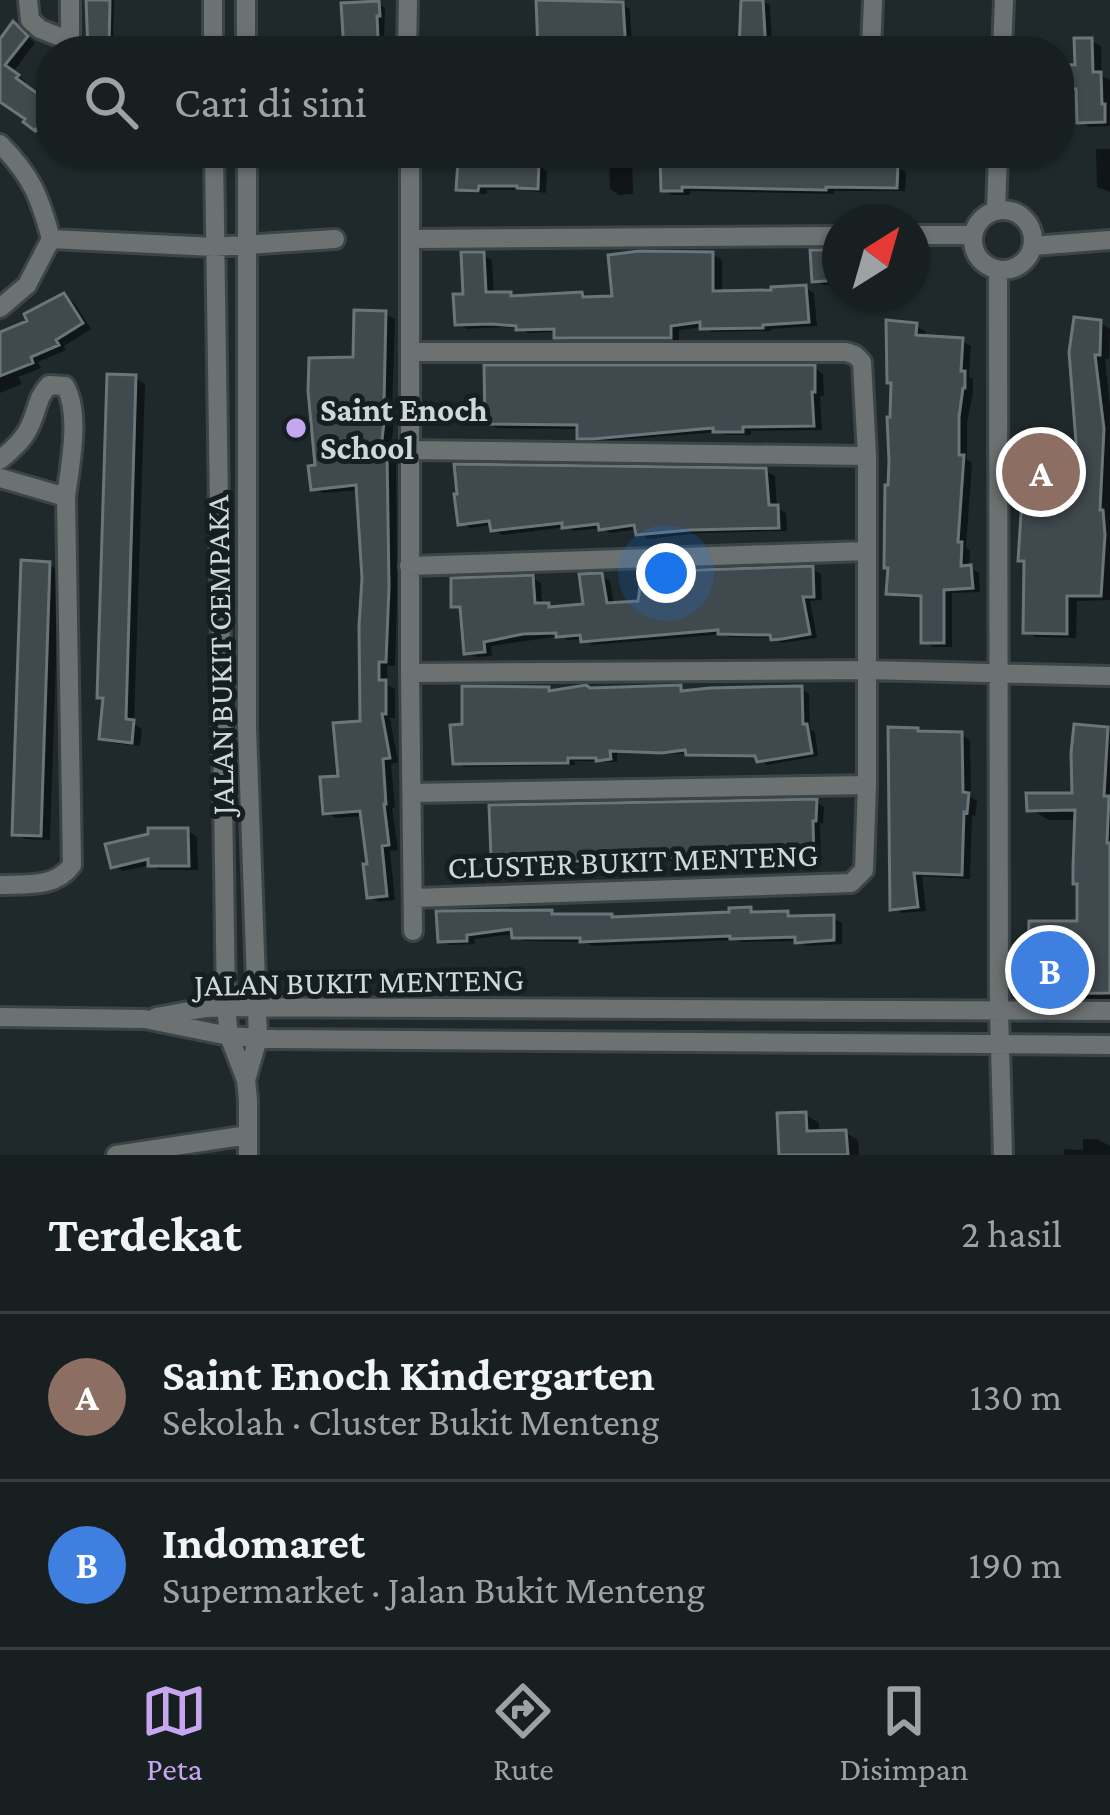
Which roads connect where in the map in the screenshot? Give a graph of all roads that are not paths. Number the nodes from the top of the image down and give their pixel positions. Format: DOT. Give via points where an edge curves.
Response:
graph roads {
  1 [pos="28,0"];
  2 [pos="70,0"];
  3 [pos="213,0"];
  4 [pos="246,0"];
  5 [pos="408,0"];
  6 [pos="874,0"];
  7 [pos="1004,0"];
  8 [pos="54,36"];
  9 [pos="70,36"];
  10 [pos="214,36"];
  11 [pos="246,36"];
  12 [pos="407,36"];
  13 [pos="872,36"];
  14 [pos="1003,36"];
  15 [pos="0,144"];
  16 [pos="214,168"];
  17 [pos="247,168"];
  18 [pos="410,168"];
  19 [pos="997,168"];
  20 [pos="996,211"];
  21 [pos="930,235"];
  22 [pos="972,235"];
  23 [pos="822,236"];
  24 [pos="51,239"];
  25 [pos="335,239"];
  26 [pos="410,239"];
  27 [pos="1110,240"];
  28 [pos="248,245"];
  29 [pos="1033,246"];
  30 [pos="214,247"];
  31 [pos="998,271"];
  32 [pos="0,308"];
  33 [pos="410,352"];
  34 [pos="410,450"];
  35 [pos="867,456"];
  36 [pos="0,460"];
  37 [pos="0,478"];
  38 [pos="65,497"];
  39 [pos="247,519"];
  40 [pos="220,520"];
  41 [pos="866,551"];
  42 [pos="409,566"];
  43 [pos="867,670"];
  44 [pos="410,674"];
  45 [pos="999,674"];
  46 [pos="1110,676"];
  47 [pos="247,728"];
  48 [pos="220,729"];
  49 [pos="867,784"];
  50 [pos="412,793"];
  51 [pos="0,886"];
  52 [pos="414,898"];
  53 [pos="413,931"];
  54 [pos="226,1007"];
  55 [pos="256,1008"];
  56 [pos="999,1010"];
  57 [pos="1110,1011"];
  58 [pos="0,1017"];
  59 [pos="145,1019"];
  60 [pos="229,1036"];
  61 [pos="258,1038"];
  62 [pos="1000,1043"];
  63 [pos="1110,1045"];
  64 [pos="245,1080"];
  65 [pos="248,1145"];
  66 [pos="171,1152"];
  67 [pos="116,1155"];
  68 [pos="1003,1155"];
  1 -- 8 [label="street" via="30,20"];
  2 -- 9 [label="street"];
  3 -- 10 [label="street"];
  4 -- 11 [label="street"];
  5 -- 12 [label="street"];
  6 -- 13 [label="street"];
  7 -- 14 [label="street"];
  15 -- 24 [label="street" via="40,198"];
  16 -- 30 [label="street"];
  17 -- 28 [label="street, JALAN BUKIT CEMPAKA"];
  18 -- 26 [label="street, CLUSTER BUKIT MENTENG"];
  19 -- 20 [label="street"];
  20 -- 22 [label="street"];
  20 -- 29 [label="street" via="1019,214"];
  21 -- 22 [label="street"];
  22 -- 31 [label="street" via="977,258"];
  23 -- 26 [label="street"];
  24 -- 30 [label="street"];
  24 -- 32 [label="street" via="27,285"];
  25 -- 28 [label="street"];
  26 -- 33 [label="street, CLUSTER BUKIT MENTENG"];
  27 -- 29 [label="street"];
  28 -- 30 [label="street"];
  28 -- 39 [label="street, JALAN BUKIT CEMPAKA"];
  29 -- 31 [label="street" via="1021,266"];
  30 -- 40 [label="street"];
  31 -- 45 [label="street"];
  33 -- 34 [label="street, CLUSTER BUKIT MENTENG"];
  33 -- 35 [label="street, CLUSTER BUKIT MENTENG" via="846,352 862,362"];
  34 -- 35 [label="street"];
  34 -- 42 [label="street, CLUSTER BUKIT MENTENG"];
  35 -- 41 [label="street, CLUSTER BUKIT MENTENG"];
  36 -- 38 [label="street" via="32,424 44,390 65,386 73,402"];
  37 -- 38 [label="street"];
  38 -- 51 [label="street" via="73,865 53,882"];
  39 -- 40 [label="street"];
  39 -- 47 [label="street, JALAN BUKIT CEMPAKA"];
  40 -- 48 [label="street"];
  41 -- 42 [label="street"];
  41 -- 43 [label="street, CLUSTER BUKIT MENTENG"];
  42 -- 44 [label="street, CLUSTER BUKIT MENTENG"];
  43 -- 44 [label="street"];
  43 -- 45 [label="street"];
  43 -- 49 [label="street, CLUSTER BUKIT MENTENG"];
  44 -- 50 [label="street, CLUSTER BUKIT MENTENG"];
  45 -- 46 [label="street"];
  45 -- 56 [label="street"];
  47 -- 48 [label="street"];
  47 -- 55 [label="street, JALAN BUKIT CEMPAKA"];
  48 -- 54 [label="street"];
  49 -- 50 [label="street"];
  49 -- 52 [label="street, CLUSTER BUKIT MENTENG" via="864,870 851,883"];
  50 -- 52 [label="street, CLUSTER BUKIT MENTENG"];
  52 -- 53 [label="street, CLUSTER BUKIT MENTENG"];
  54 -- 55 [label="street, JALAN BUKIT MENTENG"];
  54 -- 59 [label="street, JALAN BUKIT MENTENG"];
  54 -- 60 [label="street"];
  55 -- 56 [label="street, JALAN BUKIT MENTENG"];
  55 -- 61 [label="street, JALAN BUKIT CEMPAKA"];
  56 -- 57 [label="street, JALAN BUKIT MENTENG"];
  56 -- 62 [label="street"];
  58 -- 59 [label="street"];
  59 -- 60 [label="street, JALAN BUKIT MENTENG"];
  60 -- 61 [label="street, JALAN BUKIT MENTENG"];
  60 -- 64 [label="street"];
  61 -- 62 [label="street, JALAN BUKIT MENTENG"];
  61 -- 64 [label="street, JALAN BUKIT CEMPAKA"];
  62 -- 63 [label="street, JALAN BUKIT MENTENG"];
  62 -- 68 [label="street"];
  64 -- 65 [label="street, JALAN BUKIT CEMPAKA"];
  65 -- 66 [label="street"];
  66 -- 67 [label="street"];
}
